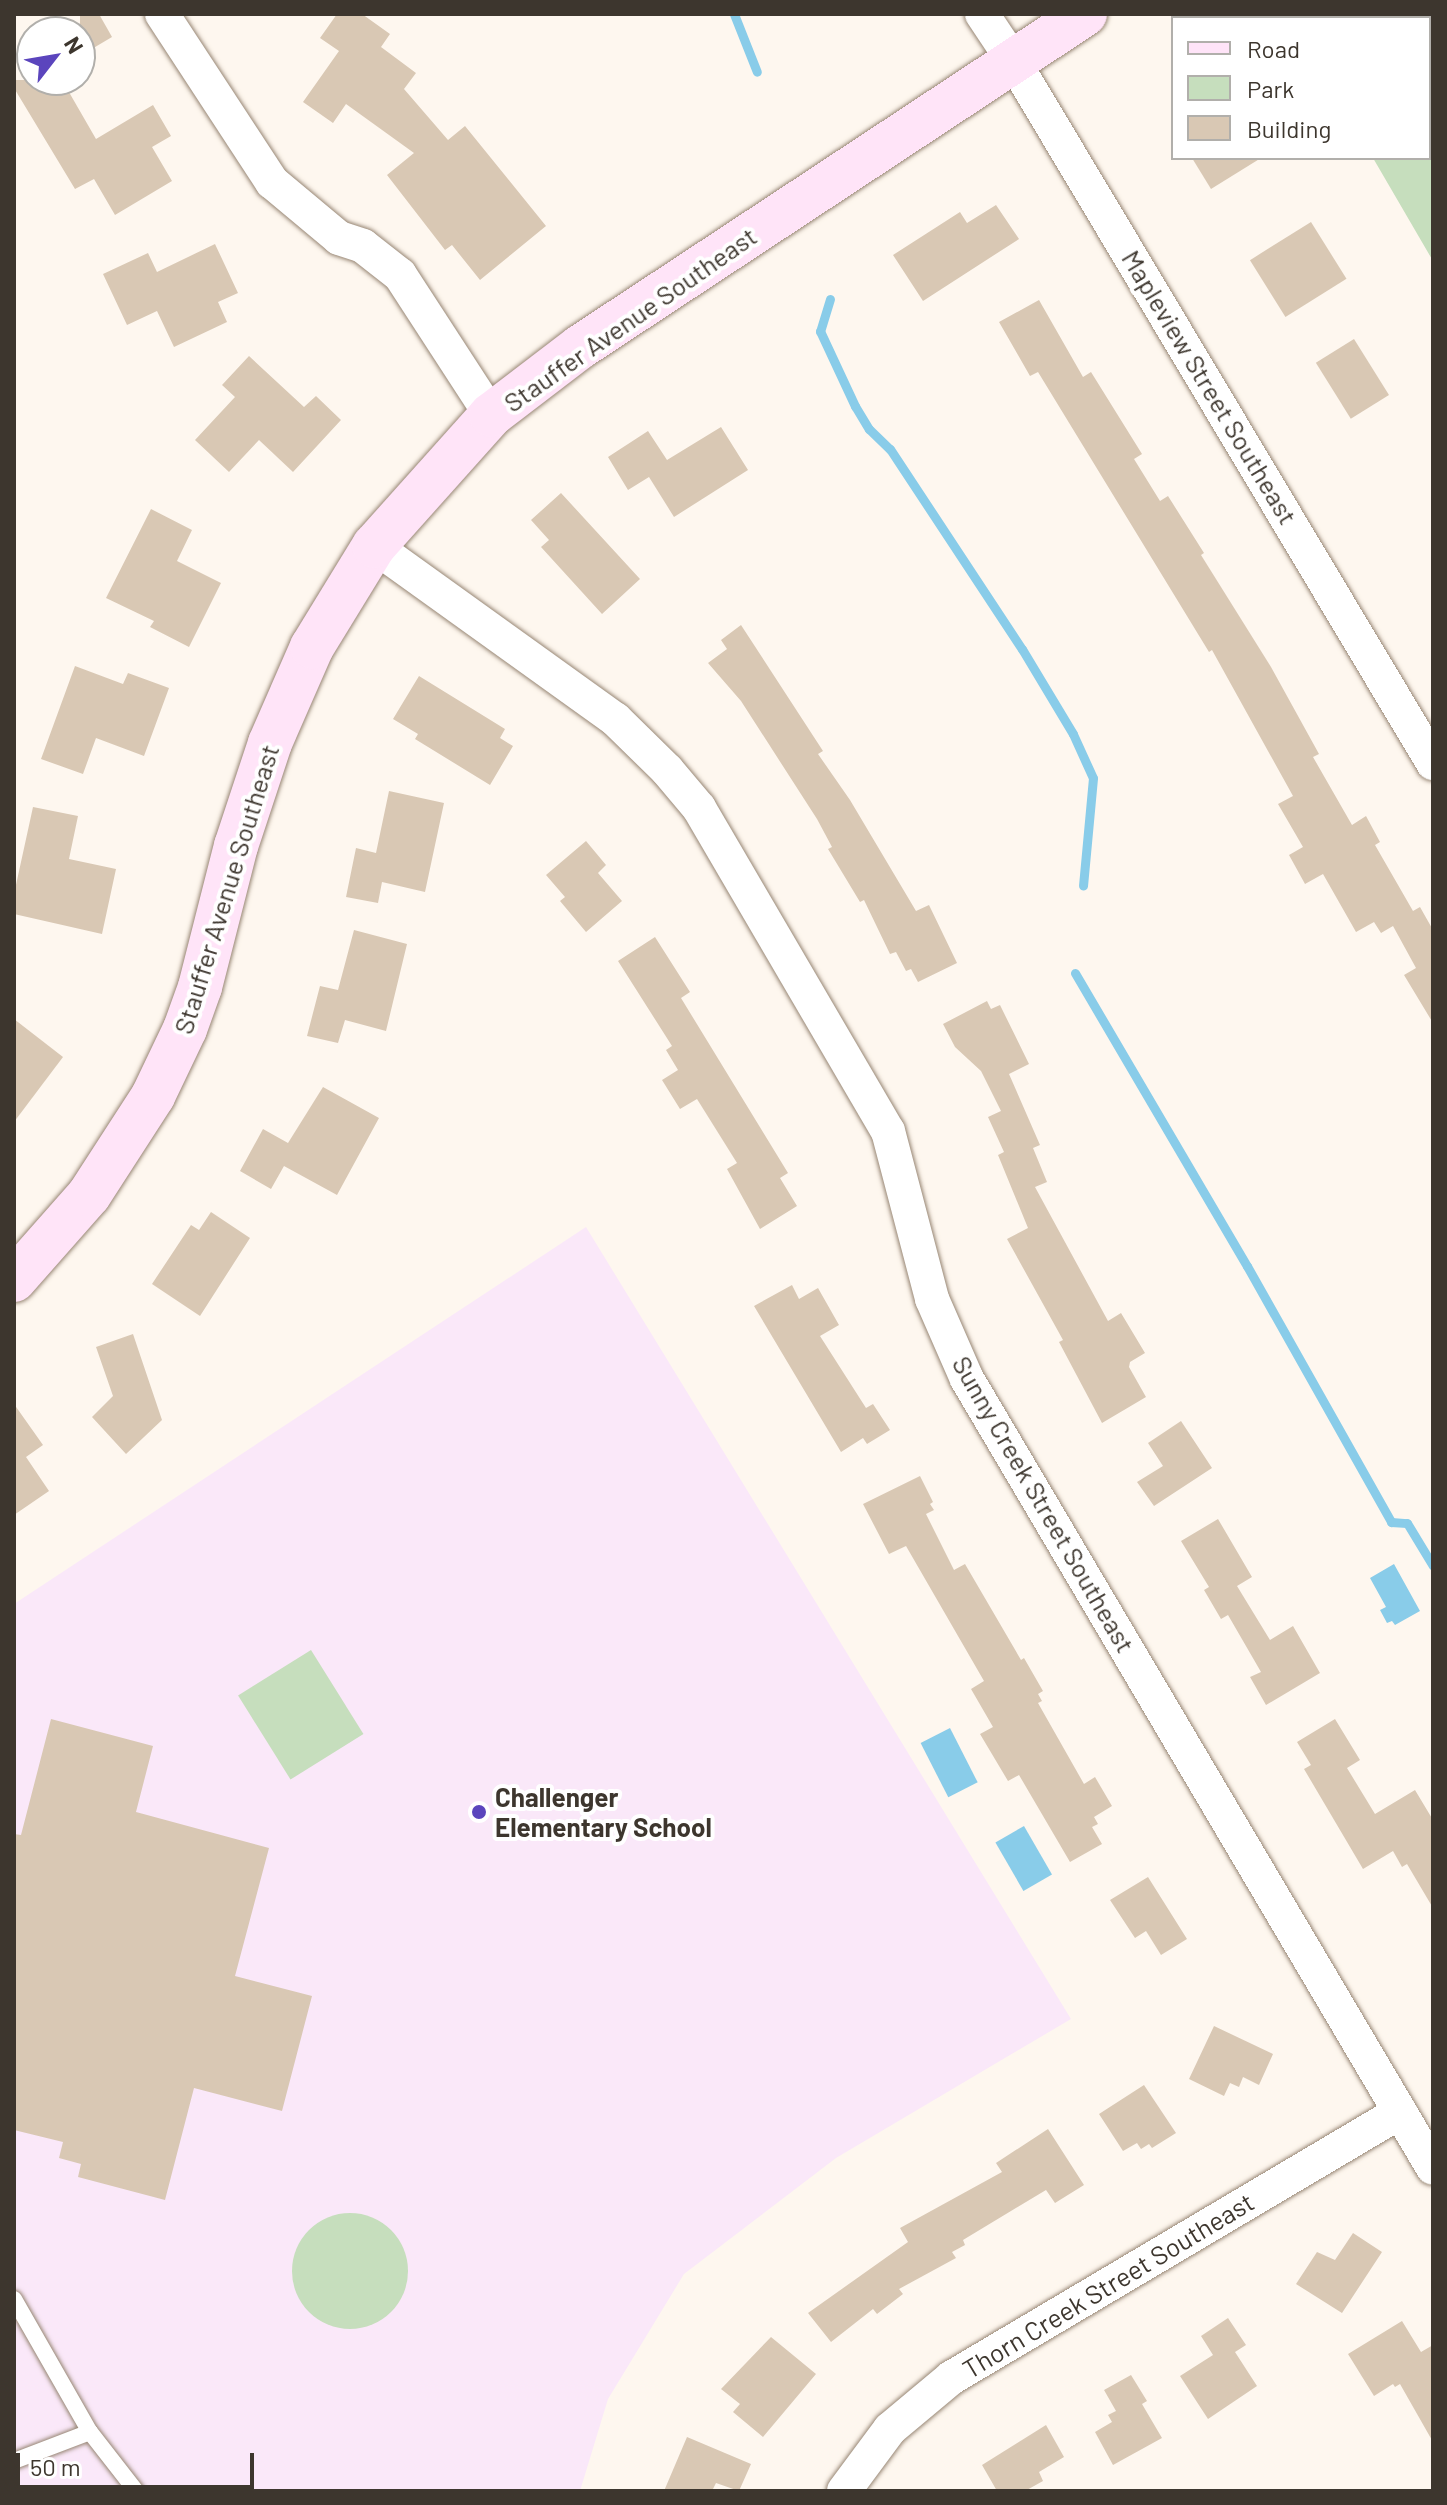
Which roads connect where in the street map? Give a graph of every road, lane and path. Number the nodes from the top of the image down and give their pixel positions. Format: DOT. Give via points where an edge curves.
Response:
graph roads {
  1 [pos="162,14"];
  2 [pos="982,14"];
  3 [pos="1085,14"];
  4 [pos="1014,62"];
  5 [pos="491,415"];
  6 [pos="374,546"];
  7 [pos="1433,763"];
  8 [pos="16,1273"];
  9 [pos="1400,2112"];
  10 [pos="1433,2168"];
  11 [pos="14,2299"];
  12 [pos="90,2432"];
  13 [pos="15,2458"];
  14 [pos="136,2491"];
  15 [pos="844,2491"];
  1 -- 5 [label="street" via="272,182 303,212 339,238 363,246 400,275"];
  2 -- 4 [label="street, Mapleview Street Southeast"];
  3 -- 4 [label="street, Stauffer Avenue Southeast"];
  4 -- 5 [label="street, Stauffer Avenue Southeast" via="580,347"];
  4 -- 7 [label="street, Mapleview Street Southeast"];
  5 -- 6 [label="street, Stauffer Avenue Southeast"];
  6 -- 8 [label="street, Stauffer Avenue Southeast" via="312,647 270,743 236,846 200,987 179,1042 119,1152 83,1202"];
  6 -- 9 [label="street, Sunny Creek Street Southeast" via="615,719 699,808 888,1131 932,1299 967,1379"];
  9 -- 10 [label="street, Sunny Creek Street Southeast"];
  9 -- 15 [label="street, Thorn Creek Street Southeast" via="951,2378 890,2429"];
  11 -- 12 [label="lane"];
  12 -- 13 [label="lane"];
  12 -- 14 [label="lane"];
}
